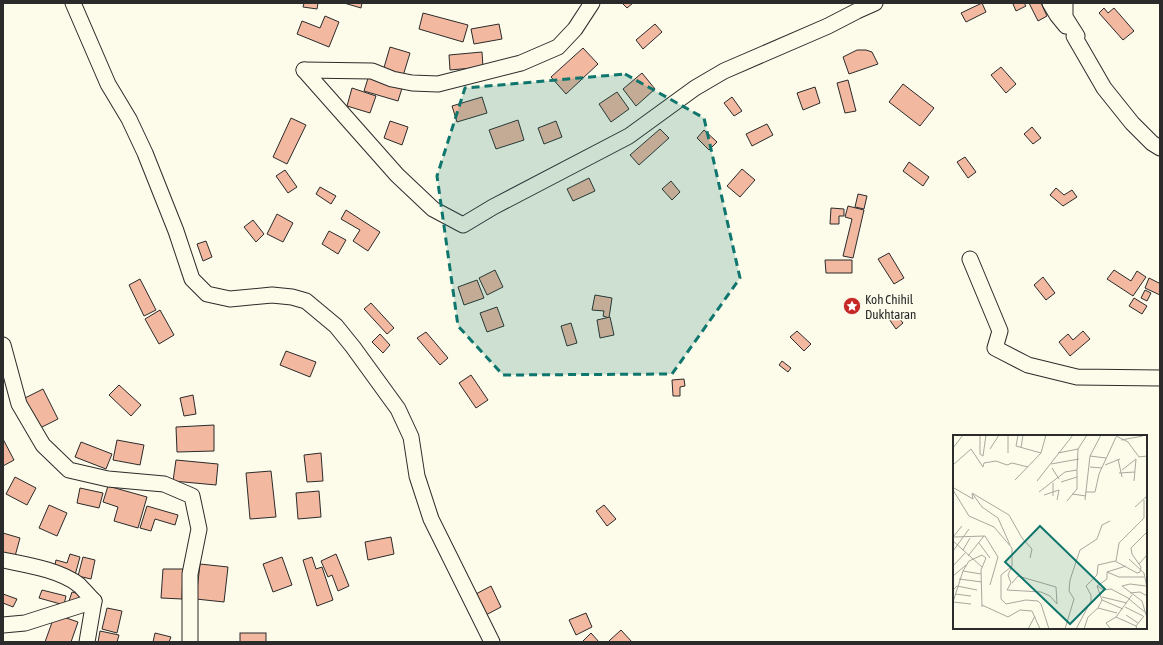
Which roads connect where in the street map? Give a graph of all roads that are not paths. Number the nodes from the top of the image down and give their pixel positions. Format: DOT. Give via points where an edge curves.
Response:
graph roads {
  1 [pos="73,3"];
  2 [pos="592,3"];
  3 [pos="875,3"];
  4 [pos="1050,3"];
  5 [pos="1065,3"];
  6 [pos="1074,36"];
  7 [pos="1160,148"];
  8 [pos="970,259"];
  9 [pos="3,345"];
  10 [pos="1160,378"];
  11 [pos="3,560"];
  12 [pos="94,601"];
  13 [pos="3,624"];
  14 [pos="87,642"];
  15 [pos="190,642"];
  16 [pos="492,642"];
  1 -- 16 [label="street" via="108,84 145,153 192,279 207,294 230,300 272,295 306,301 336,326 398,409 411,437 417,476 430,519"];
  2 -- 3 [label="street" via="575,29 558,47 521,63 438,84 412,83 372,72 304,70 397,176 433,209 463,225 629,136 695,88 724,71"];
  4 -- 6 [label="street"];
  5 -- 6 [label="street" via="1065,17 1077,36"];
  6 -- 7 [label="street" via="1104,88 1132,123"];
  8 -- 10 [label="street" via="1000,331 995,348 1028,365 1077,377"];
  9 -- 15 [label="street" via="19,404 43,445 69,470 108,479 164,484 192,496 199,529 190,574"];
  11 -- 12 [label="street" via="38,567 67,578 79,585"];
  12 -- 13 [label="street" via="25,623"];
  12 -- 14 [label="street"];
}
